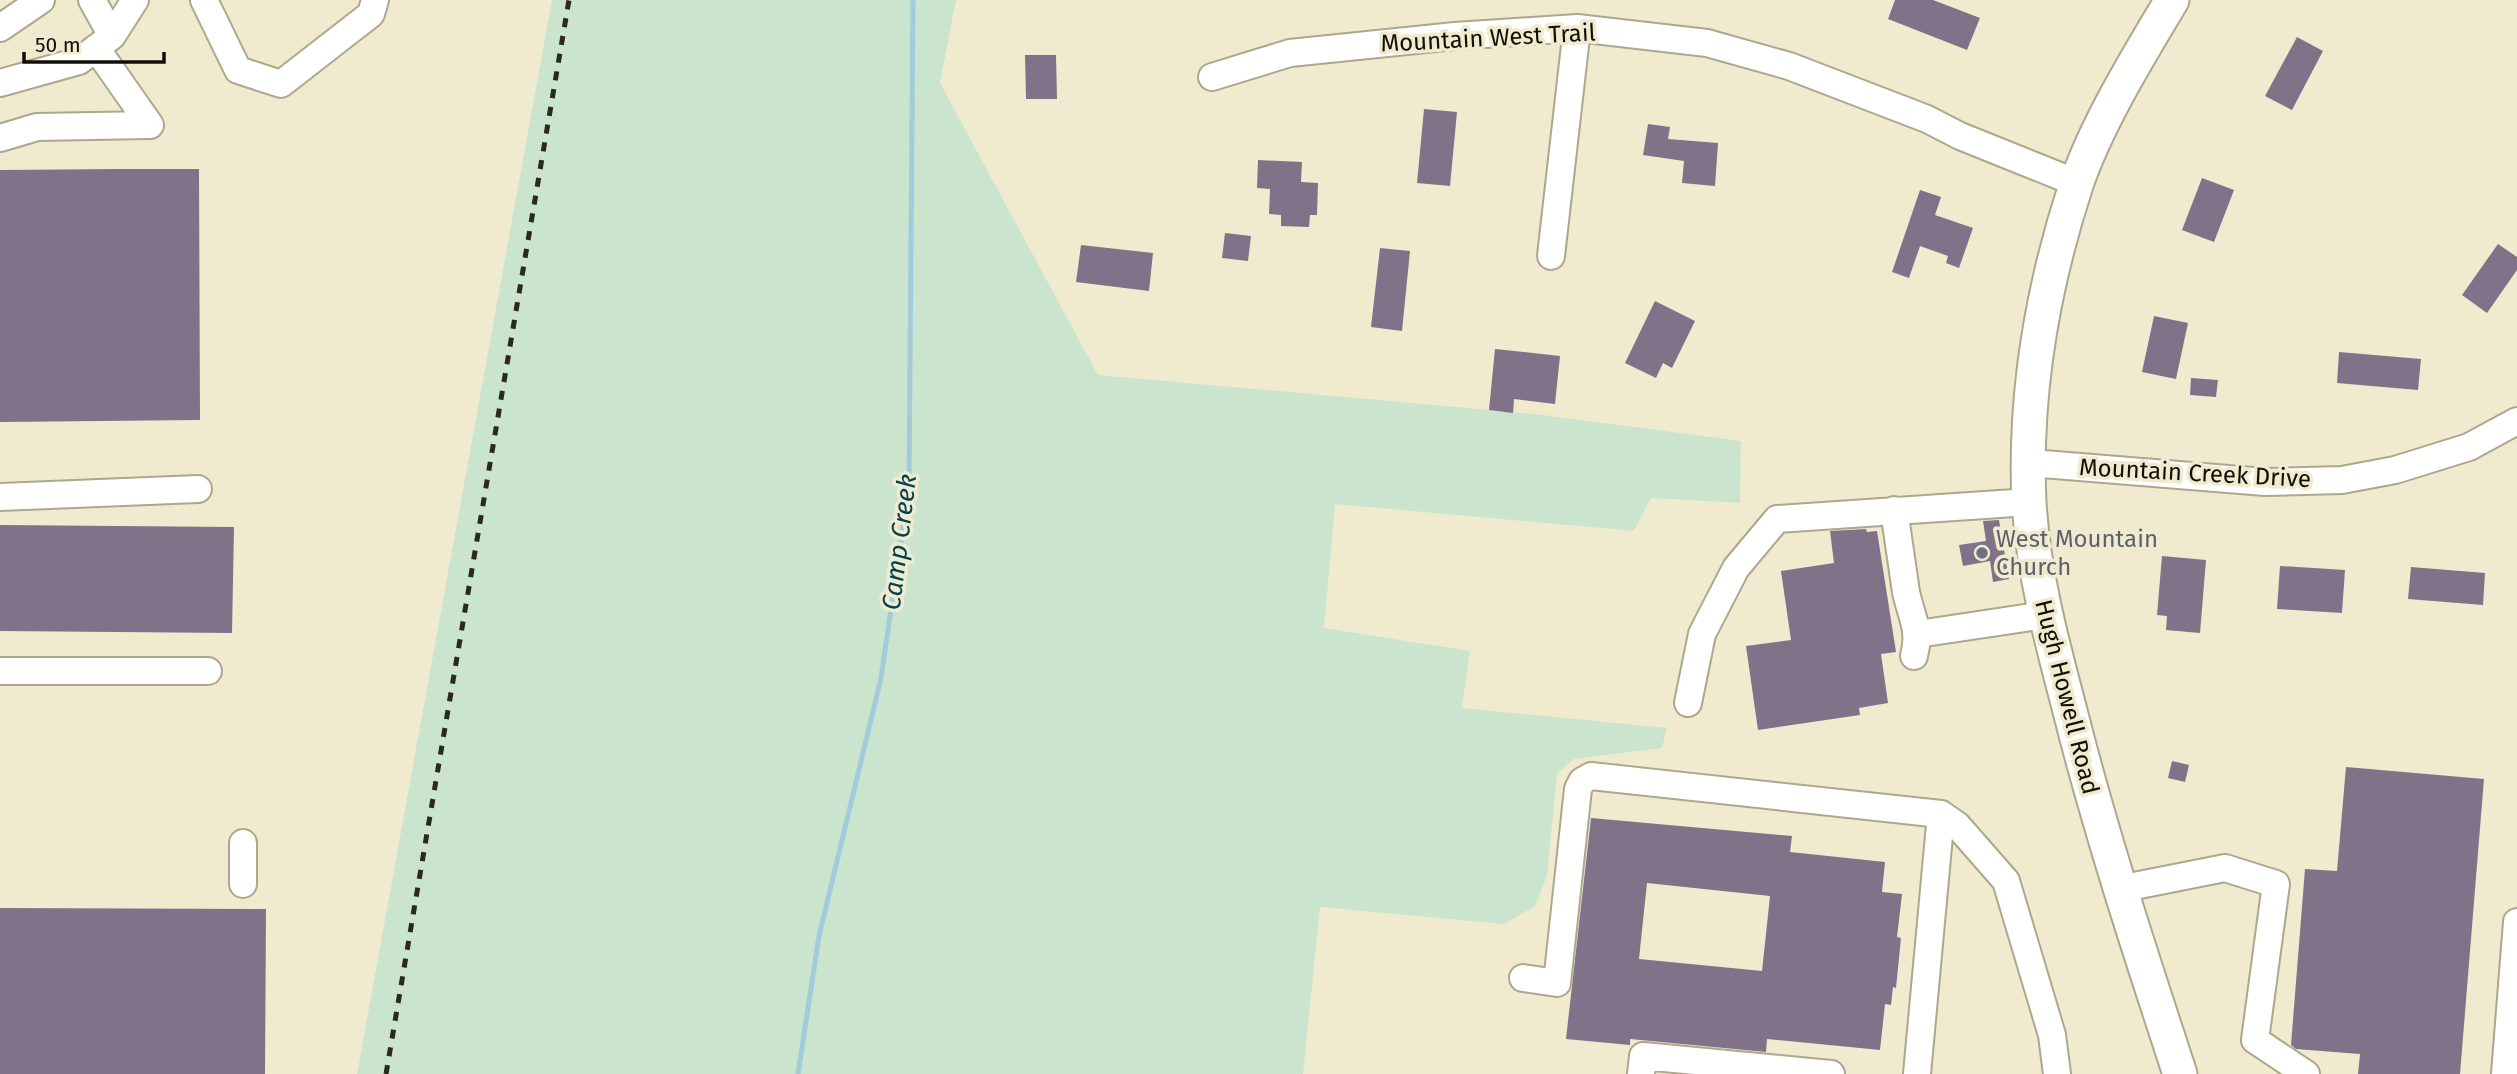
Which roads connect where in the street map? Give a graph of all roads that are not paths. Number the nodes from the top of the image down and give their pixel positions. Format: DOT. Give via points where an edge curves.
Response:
graph roads {
  1 [pos="41,0"];
  2 [pos="92,0"];
  3 [pos="135,0"];
  4 [pos="204,0"];
  5 [pos="375,0"];
  6 [pos="2172,0"];
  7 [pos="0,28"];
  8 [pos="1577,28"];
  9 [pos="104,42"];
  10 [pos="1212,76"];
  11 [pos="0,83"];
  12 [pos="0,138"];
  13 [pos="2077,183"];
  14 [pos="1551,256"];
  15 [pos="2517,421"];
  16 [pos="2030,463"];
  17 [pos="198,489"];
  18 [pos="0,496"];
  19 [pos="2029,502"];
  20 [pos="1894,510"];
  21 [pos="2045,615"];
  22 [pos="0,671"];
  23 [pos="208,671"];
  24 [pos="1688,703"];
  25 [pos="1941,814"];
  26 [pos="243,843"];
  27 [pos="243,884"];
  28 [pos="2119,889"];
  29 [pos="2517,922"];
  30 [pos="2147,974"];
  31 [pos="1523,978"];
  32 [pos="1914,1073"];
  33 [pos="1641,1074"];
  34 [pos="1831,1074"];
  35 [pos="2057,1074"];
  36 [pos="2159,1074"];
  37 [pos="2180,1074"];
  38 [pos="2306,1074"];
  39 [pos="2505,1074"];
  1 -- 7 [label="street"];
  2 -- 9 [label="street"];
  3 -- 9 [label="street"];
  4 -- 5 [label="street" via="238,70 281,84 371,14"];
  6 -- 13 [label="main road, Hugh Howell Road" via="2124,83"];
  8 -- 10 [label="street, Mountain West Trail" via="1290,53"];
  8 -- 13 [label="street, Mountain West Trail" via="1707,43 1789,66"];
  8 -- 14 [label="street"];
  9 -- 11 [label="street" via="79,61"];
  9 -- 12 [label="street" via="150,125 37,127"];
  13 -- 16 [label="main road, Hugh Howell Road" via="2034,358"];
  15 -- 16 [label="street, Mountain Creek Drive" via="2469,447 2395,470 2342,480 2265,482"];
  16 -- 19 [label="main road, Hugh Howell Road"];
  17 -- 18 [label="street"];
  19 -- 20 [label="street"];
  19 -- 21 [label="main road, Hugh Howell Road"];
  20 -- 21 [label="street" via="1916,645"];
  20 -- 24 [label="street" via="1777,519 1736,568 1702,634"];
  21 -- 28 [label="main road, Hugh Howell Road"];
  22 -- 23 [label="street"];
  25 -- 31 [label="street" via="1591,776 1578,789 1557,984"];
  25 -- 32 [label="street"];
  25 -- 35 [label="street" via="1957,825 2006,881 2052,1035"];
  26 -- 27 [label="street"];
  28 -- 30 [label="main road, Hugh Howell Road"];
  28 -- 38 [label="street" via="2225,868 2276,884 2255,1040"];
  29 -- 39 [label="street"];
  30 -- 36 [label="main road" via="2146,1034"];
  30 -- 37 [label="main road, Hugh Howell Road"];
  33 -- 34 [label="street" via="1643,1056"];
}
